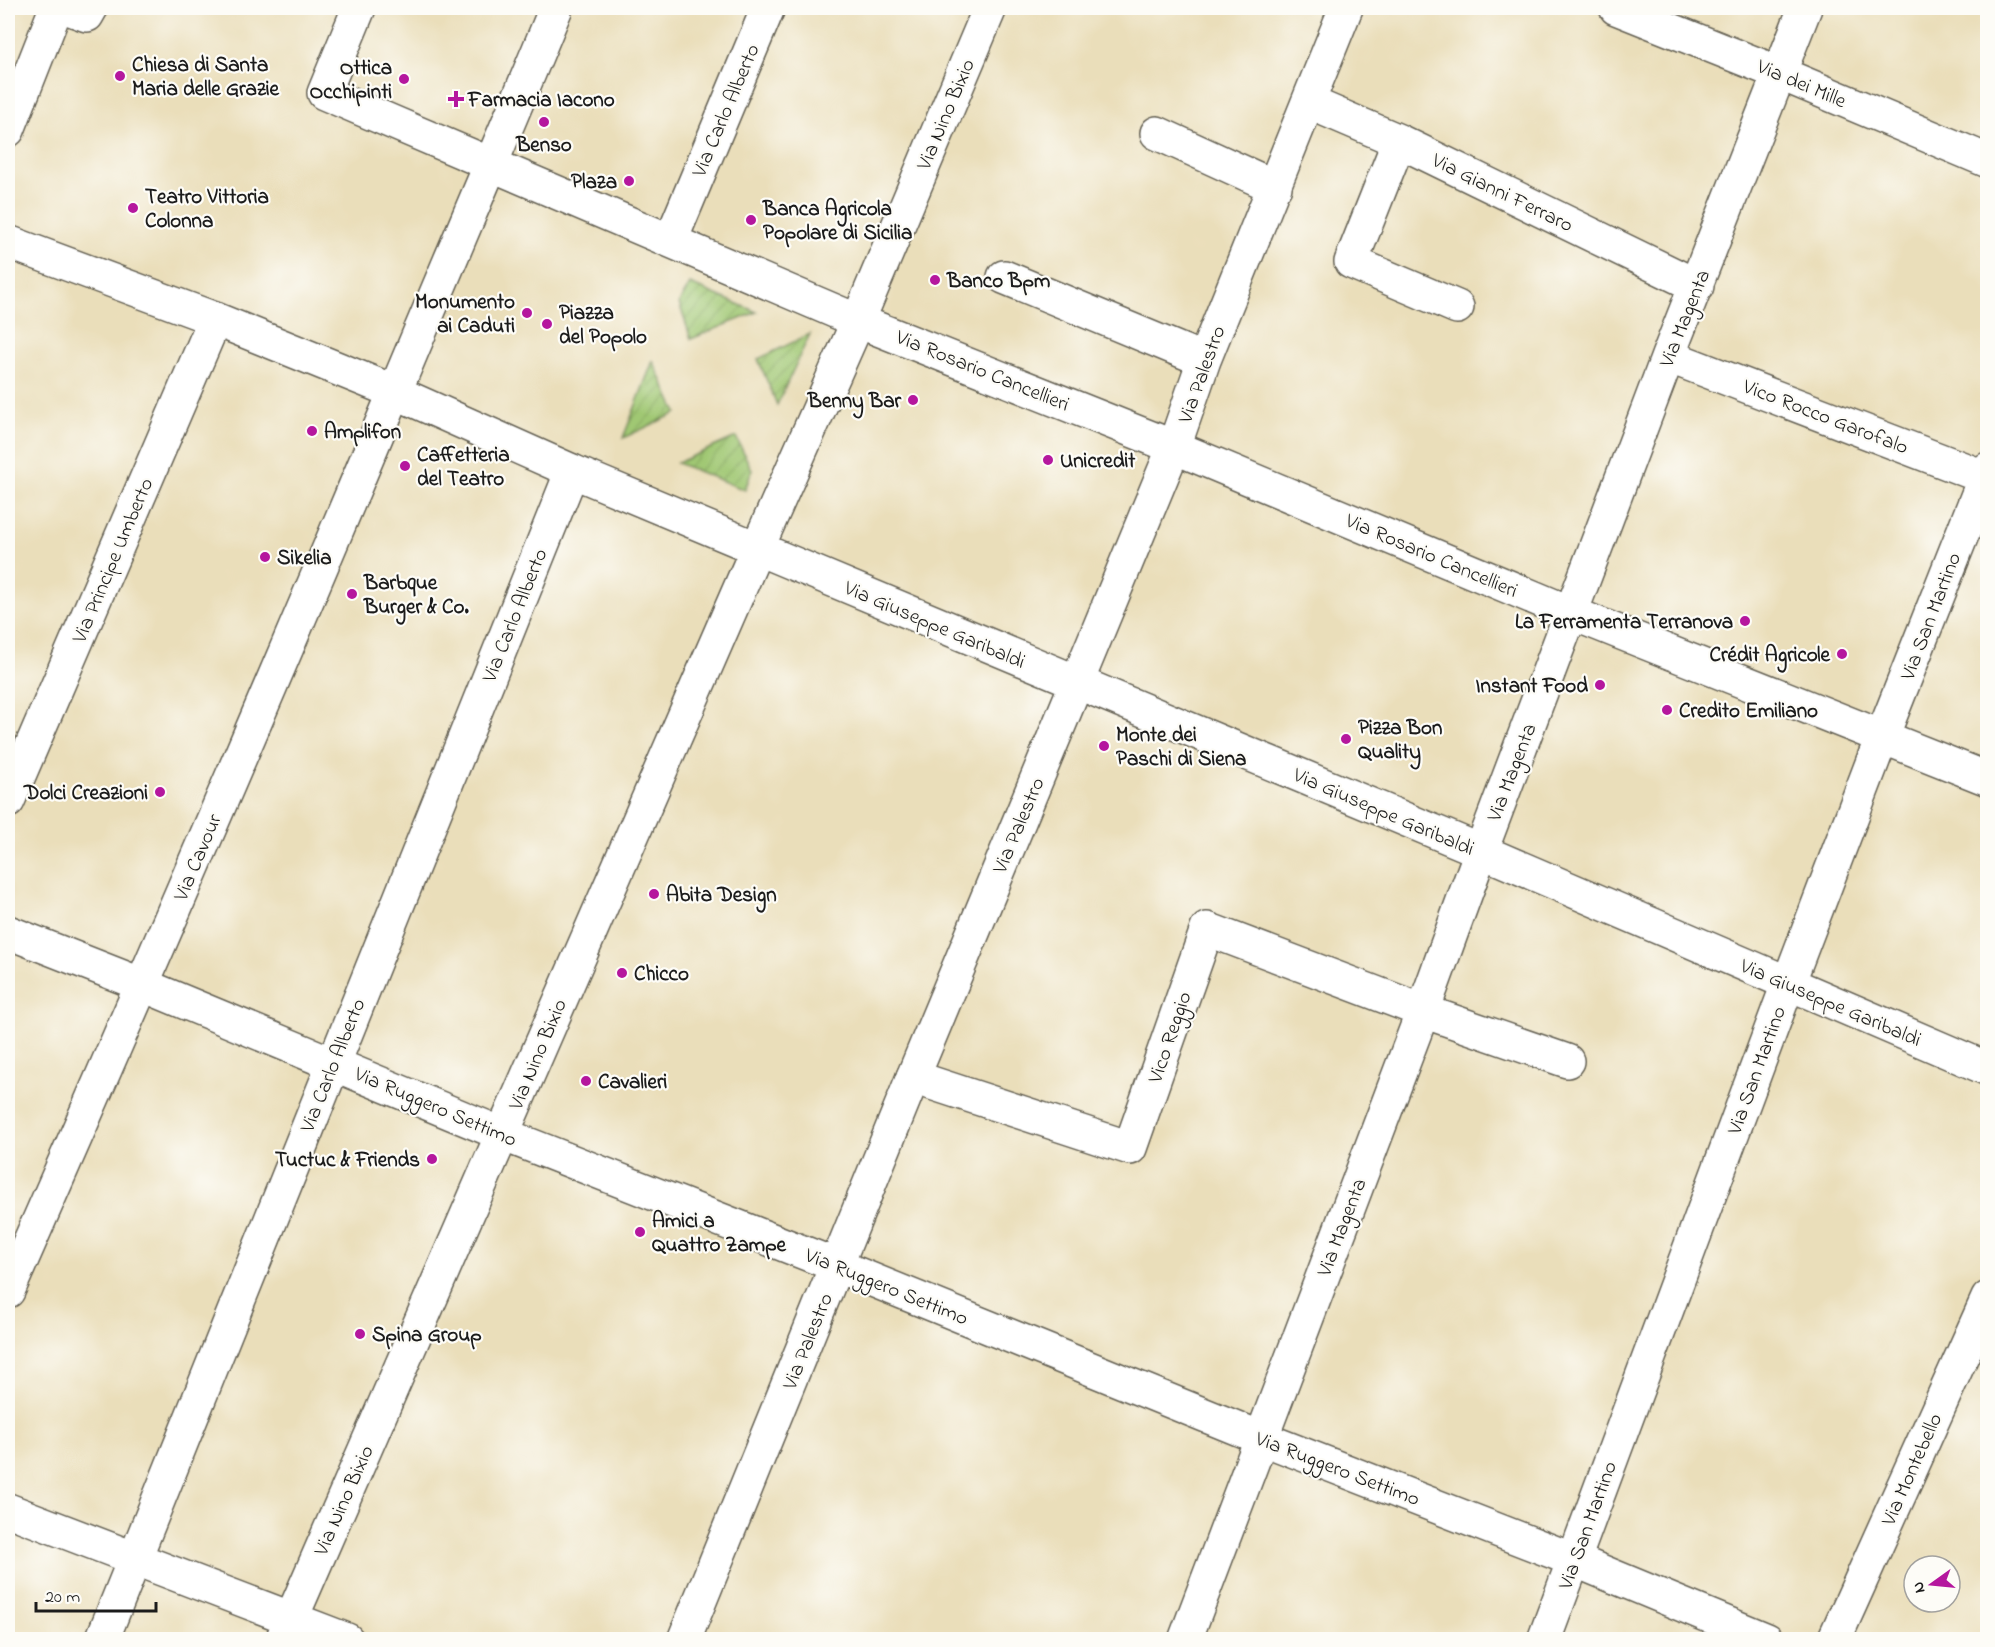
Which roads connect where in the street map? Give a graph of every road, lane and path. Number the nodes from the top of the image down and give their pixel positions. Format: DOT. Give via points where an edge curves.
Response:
graph roads {
  1 [pos="56,8"];
  2 [pos="68,8"];
  3 [pos="91,8"];
  4 [pos="359,8"];
  5 [pos="556,8"];
  6 [pos="768,8"];
  7 [pos="990,8"];
  8 [pos="1346,8"];
  9 [pos="1616,8"];
  10 [pos="1805,8"];
  11 [pos="1779,73"];
  12 [pos="1308,102"];
  13 [pos="8,130"];
  14 [pos="1156,133"];
  15 [pos="1399,141"];
  16 [pos="497,153"];
  17 [pos="1988,161"];
  18 [pos="1275,187"];
  19 [pos="677,226"];
  20 [pos="8,242"];
  21 [pos="1004,277"];
  22 [pos="1697,286"];
  23 [pos="1457,308"];
  24 [pos="215,319"];
  25 [pos="868,324"];
  26 [pos="1668,356"];
  27 [pos="1204,360"];
  28 [pos="389,407"];
  29 [pos="1174,447"];
  30 [pos="1986,473"];
  31 [pos="568,481"];
  32 [pos="761,558"];
  33 [pos="1571,613"];
  34 [pos="1077,682"];
  35 [pos="1882,737"];
  36 [pos="1988,779"];
  37 [pos="8,801"];
  38 [pos="1481,851"];
  39 [pos="8,932"];
  40 [pos="142,984"];
  41 [pos="1788,984"];
  42 [pos="1423,1011"];
  43 [pos="1567,1061"];
  44 [pos="333,1063"];
  45 [pos="1988,1069"];
  46 [pos="913,1077"];
  47 [pos="502,1134"];
  48 [pos="838,1266"];
  49 [pos="8,1291"];
  50 [pos="1988,1298"];
  51 [pos="1261,1438"];
  52 [pos="8,1510"];
  53 [pos="134,1557"];
  54 [pos="1574,1560"];
  55 [pos="287,1628"];
  56 [pos="102,1640"];
  57 [pos="347,1640"];
  58 [pos="684,1640"];
  59 [pos="1185,1640"];
  60 [pos="1544,1640"];
  61 [pos="1767,1640"];
  62 [pos="1834,1640"];
  1 -- 13 [label="street"];
  2 -- 3 [label="street" via="87,15"];
  4 -- 16 [label="street, Via Rosario Cancellieri" via="324,93"];
  5 -- 16 [label="street"];
  6 -- 19 [label="street, Via Carlo Alberto"];
  7 -- 25 [label="street, Via Nino Bixio" via="873,286"];
  8 -- 12 [label="street, Via Palestro"];
  9 -- 11 [label="street, Via dei Mille"];
  10 -- 11 [label="street, Via Magenta"];
  11 -- 17 [label="street, Via dei Mille"];
  11 -- 22 [label="street, Via Magenta"];
  12 -- 15 [label="street, Via Gianni Ferraro"];
  12 -- 18 [label="street, Via Palestro"];
  14 -- 18 [label="street"];
  15 -- 22 [label="street, Via Gianni Ferraro"];
  15 -- 23 [label="street" via="1351,262"];
  16 -- 19 [label="street, Via Rosario Cancellieri"];
  16 -- 28 [label="street, Via Cavour"];
  18 -- 27 [label="street, Via Palestro"];
  19 -- 25 [label="street, Via Rosario Cancellieri"];
  20 -- 24 [label="street"];
  21 -- 27 [label="street"];
  22 -- 26 [label="street, Via Magenta"];
  24 -- 28 [label="street, Via Giuseppe Garibaldi"];
  24 -- 37 [label="street, Via Principe Umberto"];
  25 -- 29 [label="street, Via Rosario Cancellieri"];
  25 -- 32 [label="street, Via Nino Bixio"];
  26 -- 30 [label="street, Vico Rocco Garofalo"];
  26 -- 33 [label="street, Via Magenta"];
  27 -- 29 [label="street, Via Palestro"];
  28 -- 31 [label="street, Via Giuseppe Garibaldi"];
  28 -- 40 [label="street, Via Cavour"];
  29 -- 33 [label="street, Via Rosario Cancellieri"];
  29 -- 34 [label="street, Via Palestro"];
  30 -- 35 [label="street, Via San Martino"];
  31 -- 32 [label="street, Via Giuseppe Garibaldi"];
  31 -- 44 [label="street, Via Carlo Alberto"];
  32 -- 34 [label="street, Via Giuseppe Garibaldi"];
  32 -- 47 [label="street, Via Nino Bixio"];
  33 -- 35 [label="street, Via Rosario Cancellieri"];
  33 -- 38 [label="street, Via Magenta"];
  34 -- 38 [label="street, Via Giuseppe Garibaldi"];
  34 -- 46 [label="street, Via Palestro"];
  35 -- 36 [label="street, Via Rosario Cancellieri"];
  35 -- 41 [label="street, Via San Martino"];
  38 -- 41 [label="street, Via Giuseppe Garibaldi"];
  38 -- 42 [label="street, Via Magenta"];
  39 -- 40 [label="street, Via Ruggero Settimo"];
  40 -- 44 [label="street, Via Ruggero Settimo"];
  40 -- 49 [label="street, Via Cavour"];
  41 -- 45 [label="street, Via Giuseppe Garibaldi"];
  41 -- 54 [label="street, Via San Martino"];
  42 -- 43 [label="street"];
  42 -- 46 [label="street, Vico Reggio" via="1207,929 1130,1148"];
  42 -- 51 [label="street, Via Magenta"];
  44 -- 47 [label="street, Via Ruggero Settimo"];
  44 -- 53 [label="street, Via Carlo Alberto"];
  46 -- 48 [label="street, Via Palestro"];
  47 -- 48 [label="street, Via Ruggero Settimo"];
  47 -- 55 [label="street, Via Nino Bixio"];
  48 -- 51 [label="street, Via Ruggero Settimo"];
  48 -- 58 [label="street, Via Palestro"];
  50 -- 62 [label="street, Via Montebello"];
  51 -- 54 [label="street, Via Ruggero Settimo"];
  51 -- 59 [label="street, Via Magenta"];
  52 -- 53 [label="street"];
  53 -- 55 [label="street"];
  53 -- 56 [label="street, Via Carlo Alberto"];
  54 -- 60 [label="street, Via San Martino"];
  54 -- 61 [label="street, Via Ruggero Settimo"];
  55 -- 57 [label="street"];
}
